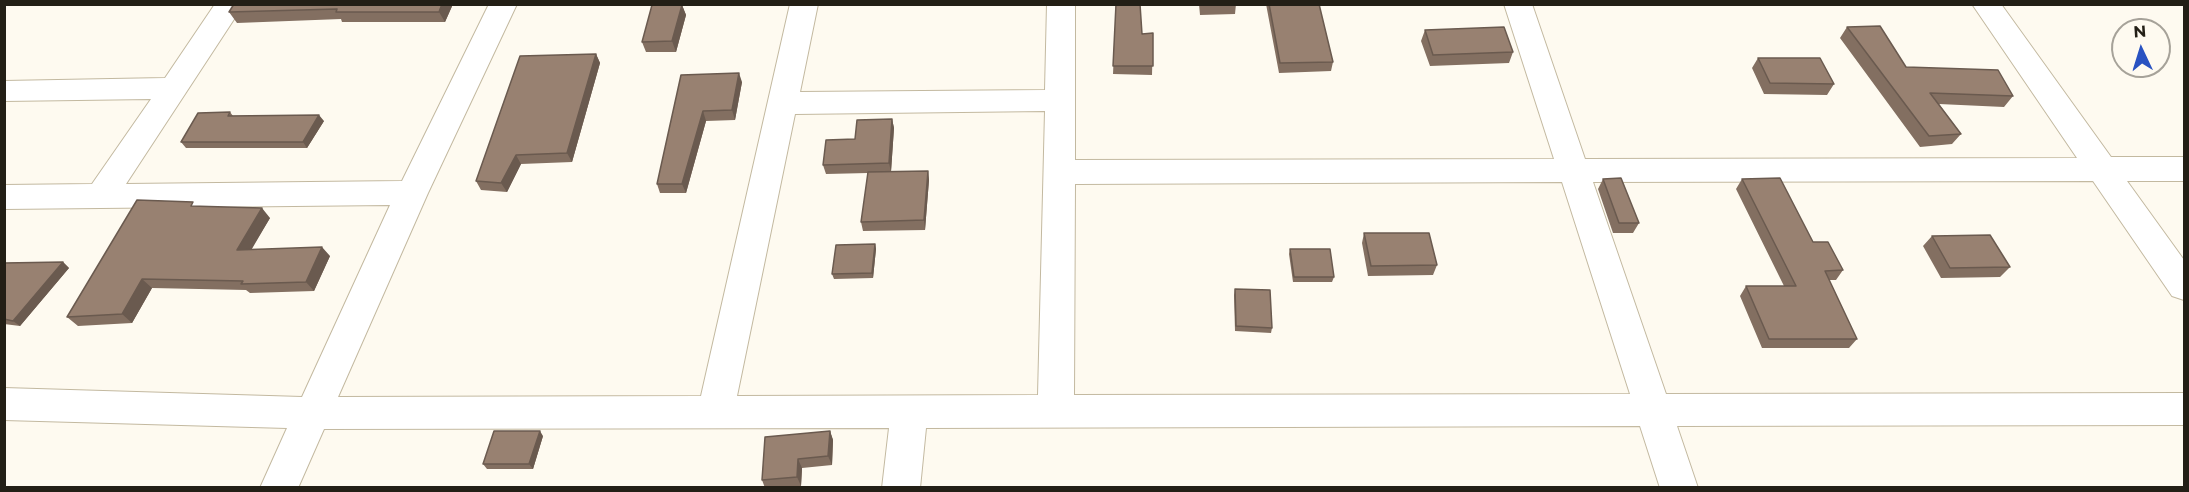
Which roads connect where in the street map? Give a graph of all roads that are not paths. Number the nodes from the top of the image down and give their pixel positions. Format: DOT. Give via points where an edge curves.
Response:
graph roads {
  1 [pos="230,4"];
  2 [pos="503,4"];
  3 [pos="804,4"];
  4 [pos="1061,4"];
  5 [pos="1518,4"];
  6 [pos="1986,4"];
  7 [pos="175,87"];
  8 [pos="6,92"];
  9 [pos="1060,100"];
  10 [pos="782,103"];
  11 [pos="2102,169"];
  12 [pos="2184,169"];
  13 [pos="1573,171"];
  14 [pos="1059,172"];
  15 [pos="412,193"];
  16 [pos="101,196"];
  17 [pos="4,197"];
  18 [pos="2184,286"];
  19 [pos="4,404"];
  20 [pos="2184,409"];
  21 [pos="1653,410"];
  22 [pos="716,411"];
  23 [pos="909,411"];
  24 [pos="1056,411"];
  25 [pos="314,413"];
  26 [pos="279,488"];
  27 [pos="901,488"];
  28 [pos="1679,488"];
  1 -- 7 [label="street"];
  2 -- 15 [label="street"];
  3 -- 10 [label="street"];
  4 -- 9 [label="street"];
  5 -- 13 [label="street"];
  6 -- 11 [label="street"];
  7 -- 8 [label="street"];
  7 -- 16 [label="street"];
  9 -- 10 [label="street"];
  9 -- 14 [label="street"];
  10 -- 22 [label="street"];
  11 -- 12 [label="street"];
  11 -- 13 [label="street"];
  11 -- 18 [label="street"];
  13 -- 14 [label="street"];
  13 -- 21 [label="street"];
  14 -- 24 [label="street"];
  15 -- 16 [label="street"];
  15 -- 25 [label="street"];
  16 -- 17 [label="street"];
  19 -- 25 [label="street"];
  20 -- 21 [label="street"];
  21 -- 24 [label="street"];
  21 -- 28 [label="street"];
  22 -- 23 [label="street"];
  22 -- 25 [label="street"];
  23 -- 24 [label="street"];
  23 -- 27 [label="street"];
  25 -- 26 [label="street"];
}
